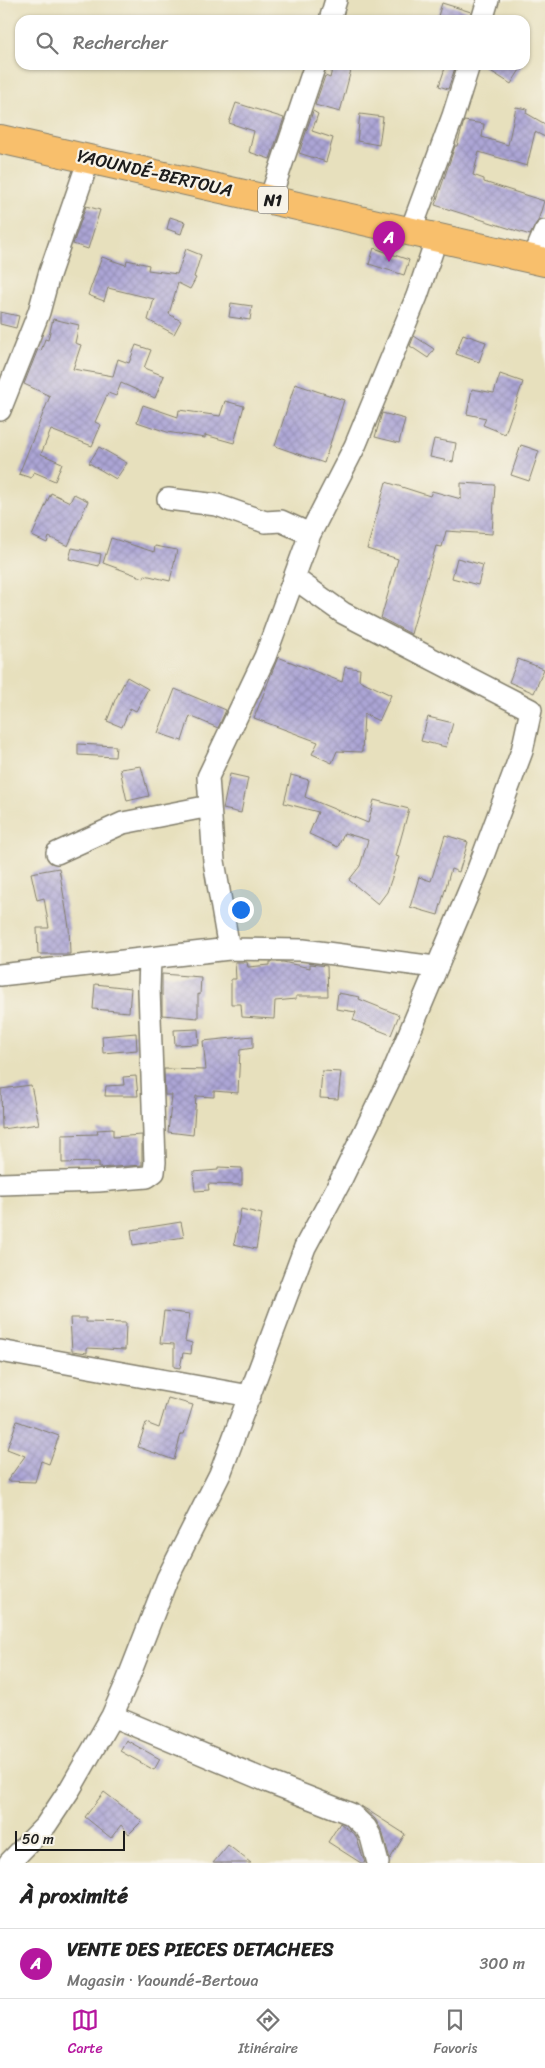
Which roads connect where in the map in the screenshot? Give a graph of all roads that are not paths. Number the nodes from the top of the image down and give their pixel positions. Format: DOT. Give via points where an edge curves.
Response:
graph roads {
  1 [pos="336,0"];
  2 [pos="488,0"];
  3 [pos="332,15"];
  4 [pos="484,15"];
  5 [pos="313,70"];
  6 [pos="467,70"];
  7 [pos="0,138"];
  8 [pos="89,159"];
  9 [pos="270,199"];
  10 [pos="411,230"];
  11 [pos="545,231"];
  12 [pos="438,237"];
  13 [pos="539,260"];
  14 [pos="0,410"];
  15 [pos="168,499"];
  16 [pos="310,534"];
  17 [pos="294,578"];
  18 [pos="538,712"];
  19 [pos="210,806"];
  20 [pos="57,853"];
  21 [pos="229,949"];
  22 [pos="150,959"];
  23 [pos="435,967"];
  24 [pos="0,975"];
  25 [pos="0,1184"];
  26 [pos="0,1351"];
  27 [pos="250,1396"];
  28 [pos="112,1716"];
  29 [pos="9,1863"];
  30 [pos="378,1863"];
  1 -- 3 [label="street"];
  2 -- 4 [label="street"];
  5 -- 9 [label="street"];
  6 -- 10 [label="street"];
  7 -- 8 [label="highway, YAOUNDÉ-BERTOUA / N1"];
  8 -- 9 [label="highway, YAOUNDÉ-BERTOUA / N1"];
  8 -- 14 [label="street" via="39,312"];
  9 -- 10 [label="highway, YAOUNDÉ-BERTOUA / N1"];
  10 -- 12 [label="highway, YAOUNDÉ-BERTOUA / N1"];
  11 -- 13 [label="street"];
  12 -- 13 [label="highway, YAOUNDÉ-BERTOUA / N1"];
  12 -- 16 [label="street" via="417,296 354,446"];
  15 -- 16 [label="street" via="216,505 265,522 281,521"];
  16 -- 17 [label="street"];
  17 -- 18 [label="street" via="343,613"];
  17 -- 19 [label="street" via="266,657 208,777"];
  18 -- 23 [label="street" via="484,853"];
  19 -- 20 [label="street" via="123,823"];
  19 -- 21 [label="street" via="214,861"];
  21 -- 22 [label="street"];
  21 -- 23 [label="street" via="303,950"];
  22 -- 24 [label="street"];
  22 -- 25 [label="street" via="154,1172 148,1177"];
  23 -- 27 [label="street" via="390,1079 305,1247"];
  26 -- 27 [label="street"];
  27 -- 28 [label="street" via="220,1474 167,1579"];
  28 -- 29 [label="street" via="46,1825"];
  28 -- 30 [label="street" via="351,1814 371,1837"];
}
